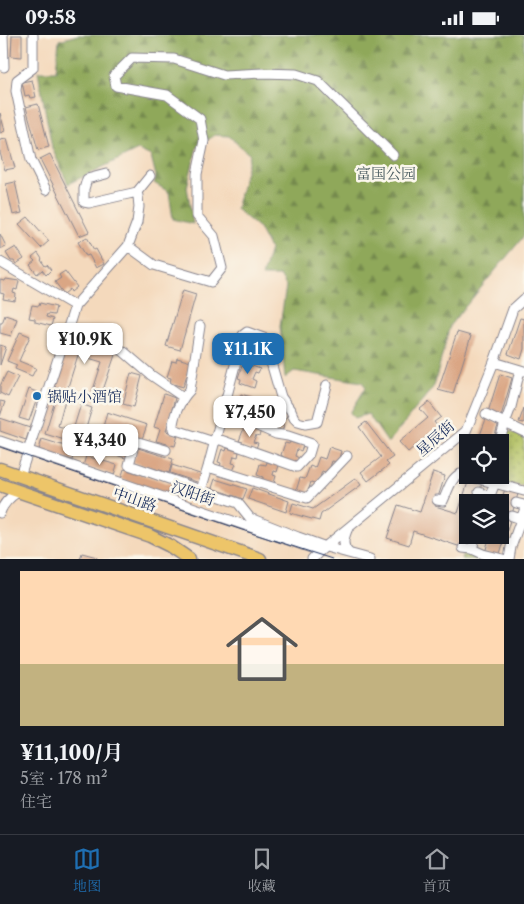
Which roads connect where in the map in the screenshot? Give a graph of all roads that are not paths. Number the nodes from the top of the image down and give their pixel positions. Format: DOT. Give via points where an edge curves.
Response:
graph roads {
  1 [pos="3,35"];
  2 [pos="33,35"];
  3 [pos="4,67"];
  4 [pos="393,155"];
  5 [pos="106,174"];
  6 [pos="150,176"];
  7 [pos="46,190"];
  8 [pos="137,192"];
  9 [pos="128,246"];
  10 [pos="0,262"];
  11 [pos="524,299"];
  12 [pos="75,306"];
  13 [pos="200,326"];
  14 [pos="68,329"];
  15 [pos="494,362"];
  16 [pos="523,370"];
  17 [pos="327,385"];
  18 [pos="183,397"];
  19 [pos="222,411"];
  20 [pos="486,414"];
  21 [pos="505,423"];
  22 [pos="524,432"];
  23 [pos="499,434"];
  24 [pos="215,440"];
  25 [pos="0,441"];
  26 [pos="28,451"];
  27 [pos="166,451"];
  28 [pos="347,456"];
  29 [pos="208,467"];
  30 [pos="0,469"];
  31 [pos="459,475"];
  32 [pos="20,476"];
  33 [pos="502,484"];
  34 [pos="0,485"];
  35 [pos="201,490"];
  36 [pos="19,491"];
  37 [pos="524,491"];
  38 [pos="479,492"];
  39 [pos="482,494"];
  40 [pos="438,499"];
  41 [pos="0,513"];
  42 [pos="523,515"];
  43 [pos="512,516"];
  44 [pos="348,528"];
  45 [pos="470,544"];
  46 [pos="323,549"];
  47 [pos="235,550"];
  48 [pos="349,553"];
  49 [pos="189,559"];
  50 [pos="221,559"];
  51 [pos="260,559"];
  52 [pos="312,559"];
  53 [pos="370,559"];
  54 [pos="503,559"];
  55 [pos="509,559"];
  1 -- 3 [label="street"];
  2 -- 7 [label="street" via="33,68 17,80 16,91 31,160"];
  4 -- 9 [label="street" via="318,81 296,74 224,75 174,59 132,58 114,76 116,86 167,95 200,119 204,141 196,174 197,216 214,236 222,268 211,282 154,265"];
  5 -- 8 [label="street" via="87,179 84,202"];
  6 -- 8 [label="street"];
  8 -- 9 [label="street" via="137,222"];
  9 -- 12 [label="street"];
  10 -- 12 [label="street"];
  11 -- 15 [label="street, 星辰街" via="513,309"];
  12 -- 14 [label="street"];
  13 -- 18 [label="street" via="190,390"];
  14 -- 18 [label="street" via="93,336 123,351"];
  14 -- 26 [label="street"];
  15 -- 16 [label="street"];
  15 -- 44 [label="street, 星辰街" via="466,431"];
  16 -- 21 [label="street" via="513,387"];
  17 -- 19 [label="street" via="317,422 298,422 281,397 270,359 269,340 247,332 243,335"];
  18 -- 24 [label="street" via="172,423 173,429"];
  19 -- 24 [label="street"];
  19 -- 24 [label="street" via="276,434 312,444 309,454 297,467"];
  20 -- 21 [label="street"];
  21 -- 22 [label="street"];
  21 -- 23 [label="street"];
  24 -- 29 [label="street"];
  25 -- 26 [label="street, 汉阳街"];
  26 -- 32 [label="street"];
  26 -- 46 [label="street, 汉阳街"];
  27 -- 35 [label="street" via="136,441 129,465"];
  28 -- 29 [label="street" via="307,498"];
  29 -- 35 [label="street"];
  30 -- 32 [label="highway, 中山路"];
  31 -- 40 [label="street" via="447,484 443,501"];
  32 -- 47 [label="highway, 中山路"];
  33 -- 37 [label="street"];
  34 -- 36 [label="highway, 中山路"];
  35 -- 46 [label="street" via="238,503 250,518"];
  36 -- 41 [label="street" via="6,501"];
  36 -- 49 [label="highway, 中山路" via="150,536"];
  38 -- 39 [label="street"];
  42 -- 43 [label="street"];
  42 -- 55 [label="street" via="511,532 507,546"];
  44 -- 46 [label="street, 星辰街"];
  44 -- 48 [label="street" via="344,546"];
  45 -- 54 [label="street" via="467,549"];
  46 -- 48 [label="street"];
  46 -- 52 [label="street, 星辰街"];
  47 -- 50 [label="highway"];
  47 -- 51 [label="highway, 中山路"];
  48 -- 53 [label="street"];
}
